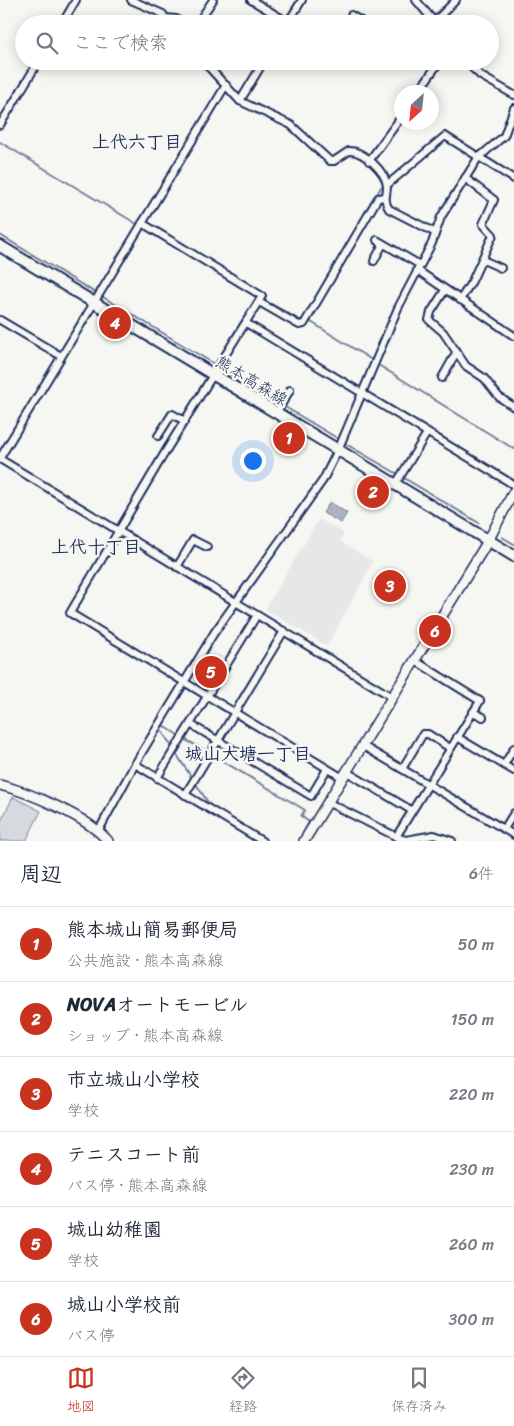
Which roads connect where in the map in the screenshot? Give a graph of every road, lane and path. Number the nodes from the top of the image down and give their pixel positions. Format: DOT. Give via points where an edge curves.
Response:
graph roads {
  1 [pos="76,0"];
  2 [pos="132,0"];
  3 [pos="213,0"];
  4 [pos="251,0"];
  5 [pos="302,0"];
  6 [pos="416,0"];
  7 [pos="456,0"];
  8 [pos="67,15"];
  9 [pos="161,15"];
  10 [pos="203,15"];
  11 [pos="278,15"];
  12 [pos="293,15"];
  13 [pos="428,15"];
  14 [pos="442,15"];
  15 [pos="34,70"];
  16 [pos="212,70"];
  17 [pos="258,70"];
  18 [pos="434,70"];
  19 [pos="475,70"];
  20 [pos="226,85"];
  21 [pos="423,85"];
  22 [pos="514,95"];
  23 [pos="240,100"];
  24 [pos="514,108"];
  25 [pos="0,125"];
  26 [pos="394,127"];
  27 [pos="478,158"];
  28 [pos="369,161"];
  29 [pos="465,178"];
  30 [pos="514,179"];
  31 [pos="387,185"];
  32 [pos="385,197"];
  33 [pos="142,223"];
  34 [pos="434,232"];
  35 [pos="0,246"];
  36 [pos="374,260"];
  37 [pos="483,260"];
  38 [pos="418,268"];
  39 [pos="500,268"];
  40 [pos="445,290"];
  41 [pos="460,300"];
  42 [pos="259,302"];
  43 [pos="94,303"];
  44 [pos="0,320"];
  45 [pos="246,323"];
  46 [pos="514,336"];
  47 [pos="456,353"];
  48 [pos="60,356"];
  49 [pos="215,374"];
  50 [pos="442,378"];
  51 [pos="290,390"];
  52 [pos="362,392"];
  53 [pos="514,407"];
  54 [pos="277,412"];
  55 [pos="185,421"];
  56 [pos="426,433"];
  57 [pos="158,436"];
  58 [pos="338,450"];
  59 [pos="0,459"];
  60 [pos="395,485"];
  61 [pos="514,485"];
  62 [pos="514,491"];
  63 [pos="120,531"];
  64 [pos="488,541"];
  65 [pos="207,547"];
  66 [pos="514,556"];
  67 [pos="177,567"];
  68 [pos="236,603"];
  69 [pos="257,615"];
  70 [pos="284,631"];
  71 [pos="414,660"];
  72 [pos="184,683"];
  73 [pos="207,697"];
  74 [pos="392,697"];
  75 [pos="473,712"];
  76 [pos="235,713"];
  77 [pos="483,717"];
  78 [pos="190,724"];
  79 [pos="457,737"];
  80 [pos="219,740"];
  81 [pos="363,746"];
  82 [pos="450,748"];
  83 [pos="514,748"];
  84 [pos="135,764"];
  85 [pos="504,765"];
  86 [pos="327,769"];
  87 [pos="402,769"];
  88 [pos="514,771"];
  89 [pos="345,775"];
  90 [pos="158,778"];
  91 [pos="428,784"];
  92 [pos="0,785"];
  93 [pos="185,795"];
  94 [pos="327,802"];
  95 [pos="411,810"];
  96 [pos="514,812"];
  97 [pos="504,829"];
  98 [pos="99,830"];
  99 [pos="514,835"];
  100 [pos="396,837"];
  101 [pos="406,840"];
  102 [pos="108,841"];
  103 [pos="262,841"];
  104 [pos="305,841"];
  105 [pos="452,841"];
  1 -- 8 [label="street"];
  2 -- 9 [label="street" via="155,9"];
  3 -- 10 [label="street"];
  4 -- 11 [label="street"];
  5 -- 12 [label="street"];
  6 -- 13 [label="street"];
  7 -- 14 [label="street"];
  15 -- 25 [label="street"];
  16 -- 20 [label="street"];
  17 -- 23 [label="street"];
  18 -- 21 [label="street"];
  19 -- 22 [label="street"];
  20 -- 23 [label="street"];
  20 -- 33 [label="street"];
  23 -- 28 [label="street" via="291,125 330,161 351,151 360,153"];
  24 -- 27 [label="street" via="504,136"];
  26 -- 28 [label="street"];
  27 -- 29 [label="street"];
  27 -- 30 [label="street"];
  27 -- 31 [label="street" via="445,136"];
  28 -- 31 [label="street" via="381,172"];
  29 -- 34 [label="street"];
  29 -- 37 [label="street" via="494,200 484,224 493,238"];
  31 -- 32 [label="street"];
  32 -- 34 [label="street" via="390,210"];
  32 -- 42 [label="street" via="378,198 304,324 299,325"];
  33 -- 42 [label="street" via="262,296"];
  33 -- 43 [label="street"];
  34 -- 38 [label="street"];
  35 -- 43 [label="main road, 熊本高森線"];
  36 -- 38 [label="street" via="380,242"];
  37 -- 39 [label="street"];
  37 -- 41 [label="street"];
  38 -- 40 [label="street"];
  38 -- 52 [label="street"];
  40 -- 41 [label="street"];
  40 -- 47 [label="street" via="429,318 443,332"];
  41 -- 46 [label="street"];
  42 -- 45 [label="street"];
  43 -- 48 [label="street"];
  43 -- 49 [label="main road, 熊本高森線"];
  44 -- 48 [label="street"];
  45 -- 49 [label="street"];
  45 -- 52 [label="street"];
  47 -- 50 [label="street"];
  47 -- 53 [label="street" via="466,366 490,383 499,396"];
  48 -- 59 [label="street"];
  49 -- 54 [label="main road, 熊本高森線"];
  49 -- 55 [label="street"];
  51 -- 54 [label="street"];
  52 -- 56 [label="street"];
  52 -- 58 [label="street"];
  54 -- 58 [label="main road, 熊本高森線"];
  55 -- 57 [label="street" via="172,414"];
  55 -- 63 [label="street"];
  56 -- 60 [label="street"];
  56 -- 61 [label="street"];
  58 -- 60 [label="main road, 熊本高森線"];
  58 -- 68 [label="street" via="323,480"];
  59 -- 63 [label="street"];
  60 -- 64 [label="main road, 熊本高森線"];
  62 -- 64 [label="street"];
  63 -- 67 [label="street"];
  63 -- 72 [label="street" via="70,613"];
  64 -- 66 [label="main road, 熊本高森線"];
  64 -- 71 [label="street"];
  65 -- 67 [label="street" via="193,540"];
  67 -- 68 [label="street"];
  68 -- 69 [label="street"];
  68 -- 72 [label="street"];
  69 -- 70 [label="street"];
  69 -- 73 [label="street"];
  70 -- 74 [label="street"];
  70 -- 76 [label="street"];
  71 -- 74 [label="street"];
  71 -- 75 [label="street" via="478,698 480,700"];
  72 -- 73 [label="street"];
  72 -- 84 [label="street"];
  73 -- 76 [label="street"];
  73 -- 78 [label="street"];
  74 -- 81 [label="street"];
  75 -- 77 [label="street"];
  75 -- 79 [label="street"];
  76 -- 80 [label="street"];
  76 -- 86 [label="street"];
  78 -- 80 [label="street"];
  78 -- 90 [label="street"];
  79 -- 82 [label="street"];
  79 -- 85 [label="street"];
  80 -- 86 [label="street" via="311,796"];
  80 -- 93 [label="street"];
  81 -- 87 [label="street"];
  81 -- 89 [label="street"];
  82 -- 87 [label="street" via="423,734"];
  82 -- 91 [label="street"];
  83 -- 85 [label="street"];
  84 -- 90 [label="street"];
  84 -- 98 [label="street"];
  85 -- 88 [label="street"];
  86 -- 89 [label="street"];
  87 -- 91 [label="street"];
  89 -- 94 [label="street"];
  89 -- 95 [label="street"];
  90 -- 93 [label="street"];
  91 -- 95 [label="street"];
  91 -- 97 [label="street"];
  92 -- 98 [label="street" via="87,821"];
  93 -- 103 [label="street"];
  94 -- 100 [label="street"];
  94 -- 104 [label="street"];
  95 -- 100 [label="street"];
  96 -- 97 [label="street"];
  97 -- 99 [label="street"];
  98 -- 102 [label="street"];
  100 -- 101 [label="street"];
  101 -- 105 [label="street" via="434,835"];
}
